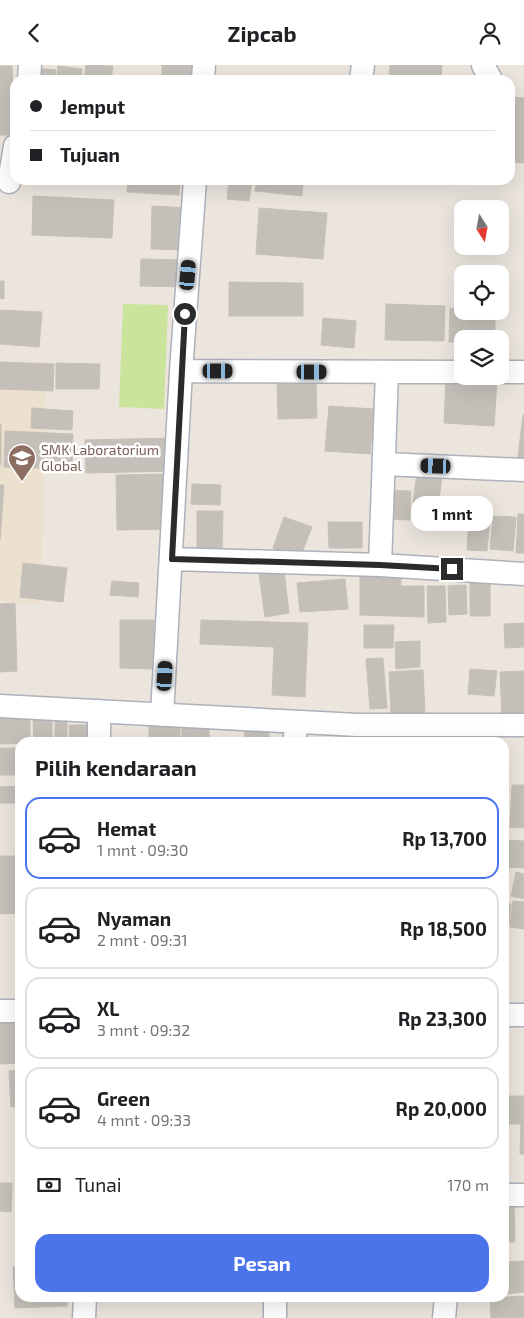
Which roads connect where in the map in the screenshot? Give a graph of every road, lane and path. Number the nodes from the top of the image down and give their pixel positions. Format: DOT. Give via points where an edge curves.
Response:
graph roads {
  1 [pos="10,176"];
  2 [pos="9,182"];
  3 [pos="196,185"];
  4 [pos="181,371"];
  5 [pos="387,372"];
  6 [pos="454,372"];
  7 [pos="509,372"];
  8 [pos="524,372"];
  9 [pos="384,464"];
  10 [pos="524,470"];
  11 [pos="172,559"];
  12 [pos="380,565"];
  13 [pos="524,574"];
  14 [pos="0,706"];
  15 [pos="99,711"];
  16 [pos="162,715"];
  17 [pos="524,725"];
  18 [pos="296,732"];
  19 [pos="99,737"];
  20 [pos="0,1011"];
  21 [pos="15,1011"];
  22 [pos="509,1015"];
  23 [pos="524,1015"];
  24 [pos="509,1195"];
  25 [pos="524,1195"];
  26 [pos="85,1302"];
  27 [pos="275,1302"];
  28 [pos="446,1302"];
  29 [pos="84,1318"];
  30 [pos="275,1318"];
  31 [pos="444,1318"];
  1 -- 2 [label="street"];
  3 -- 4 [label="street"];
  4 -- 5 [label="street"];
  4 -- 11 [label="street"];
  5 -- 6 [label="street"];
  5 -- 9 [label="street"];
  7 -- 8 [label="street"];
  9 -- 10 [label="street"];
  9 -- 12 [label="street"];
  11 -- 12 [label="street"];
  11 -- 16 [label="street"];
  12 -- 13 [label="street"];
  14 -- 15 [label="street"];
  15 -- 16 [label="street"];
  15 -- 19 [label="street"];
  16 -- 18 [label="street"];
  17 -- 18 [label="street" via="357,725"];
  20 -- 21 [label="street"];
  22 -- 23 [label="street"];
  24 -- 25 [label="street"];
  26 -- 29 [label="street"];
  27 -- 30 [label="street"];
  28 -- 31 [label="street"];
}
